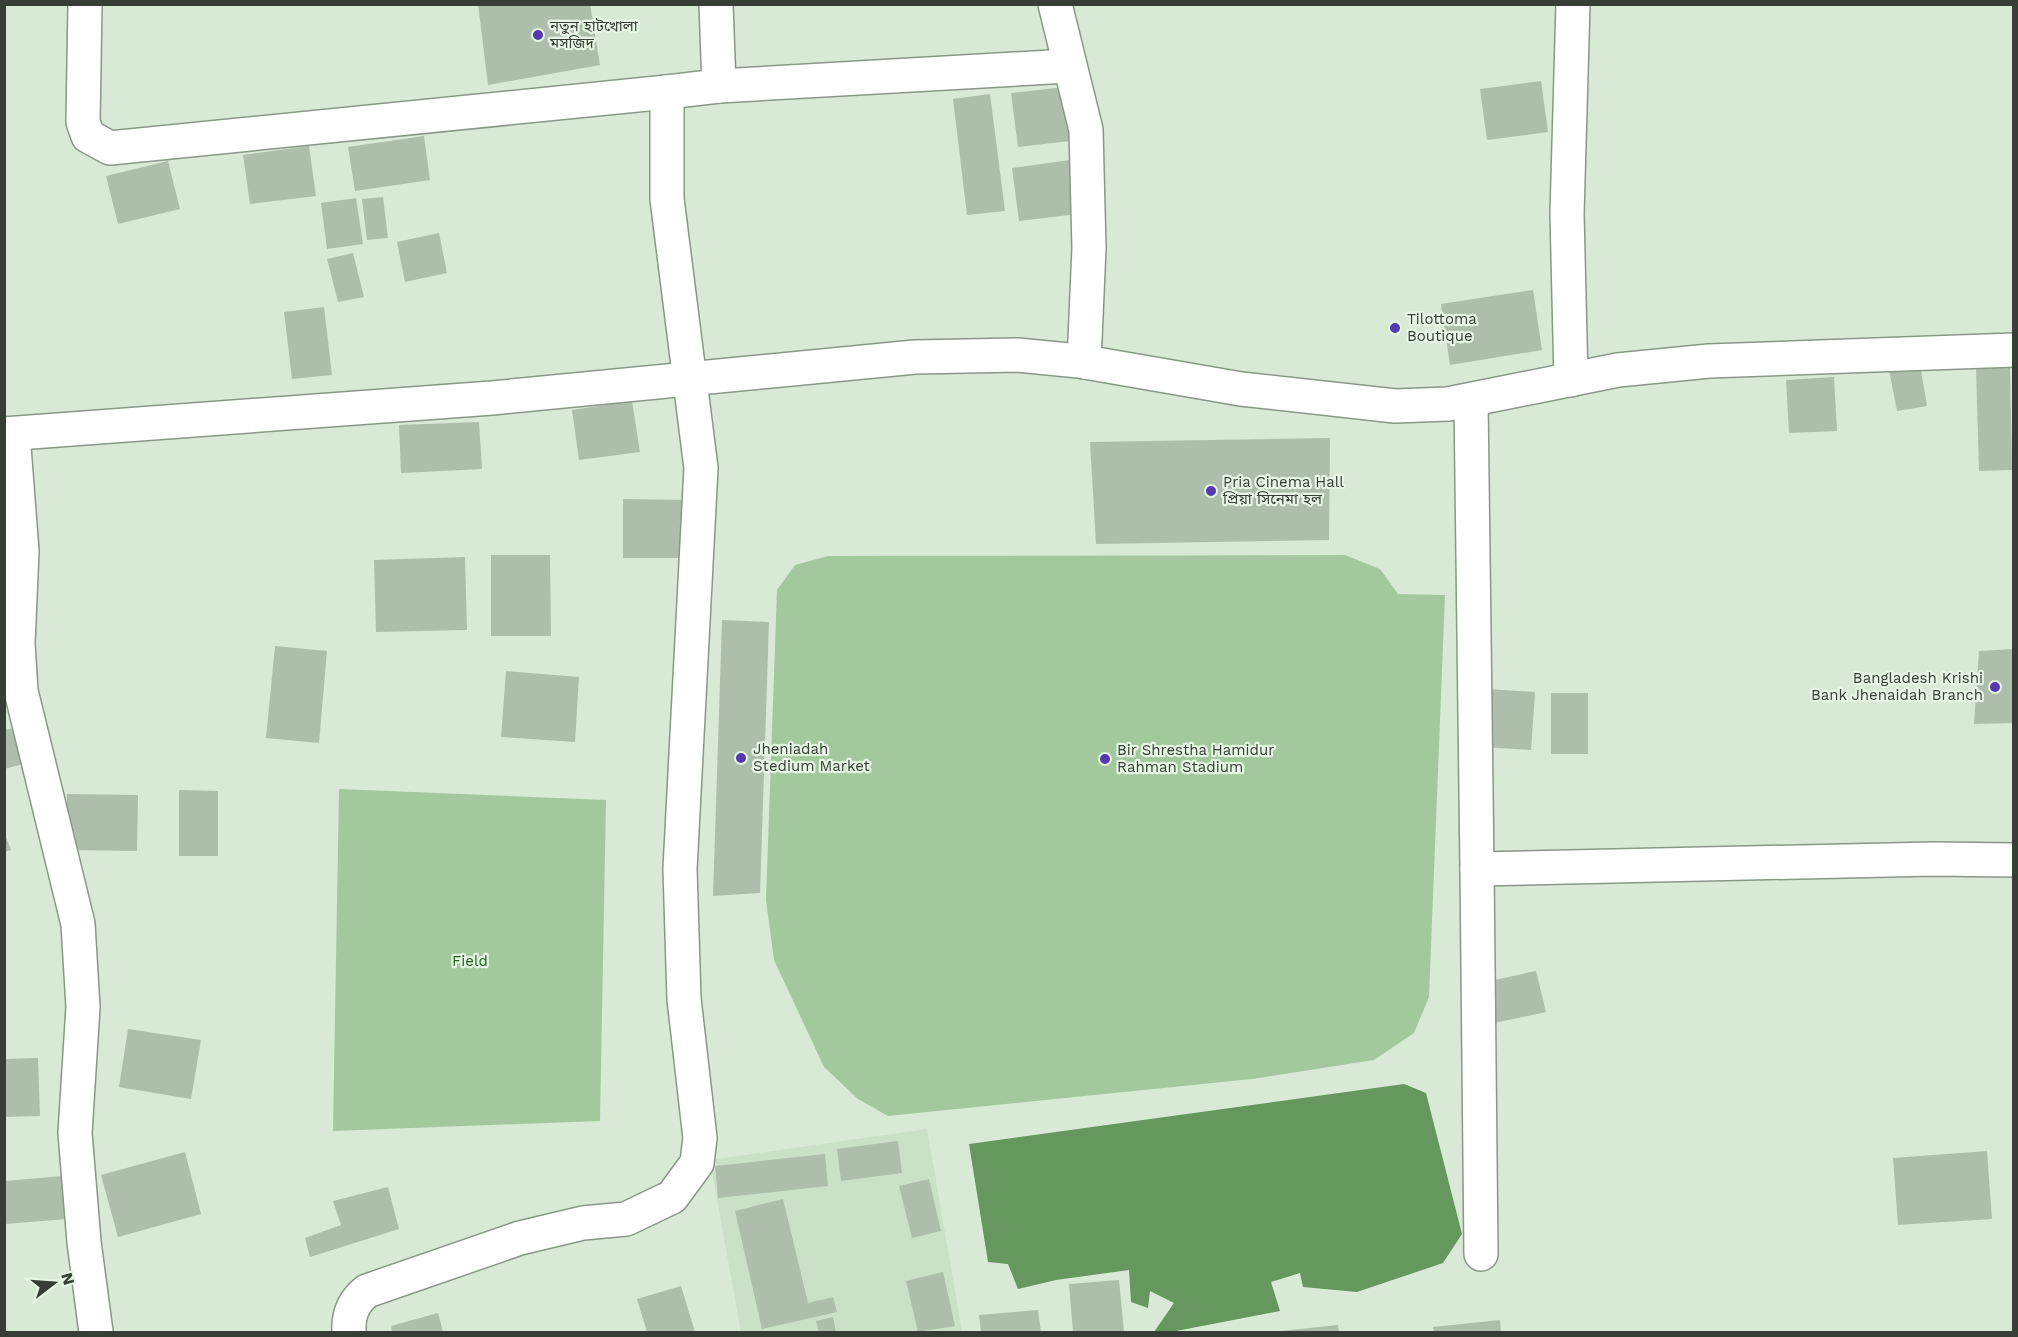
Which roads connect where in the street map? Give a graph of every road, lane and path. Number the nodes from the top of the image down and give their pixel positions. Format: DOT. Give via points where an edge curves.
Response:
graph roads {
  1 [pos="85,4"];
  2 [pos="716,4"];
  3 [pos="1055,4"];
  4 [pos="1573,4"];
  5 [pos="1068,66"];
  6 [pos="719,86"];
  7 [pos="667,92"];
  8 [pos="2013,350"];
  9 [pos="1084,362"];
  10 [pos="688,379"];
  11 [pos="1570,380"];
  12 [pos="1471,399"];
  13 [pos="9,434"];
  14 [pos="2013,860"];
  15 [pos="1477,869"];
  16 [pos="1481,1254"];
  17 [pos="96,1332"];
  18 [pos="349,1332"];
  1 -- 7 [label="street" via="82,122 88,136 110,148"];
  2 -- 6 [label="street"];
  3 -- 5 [label="street"];
  4 -- 11 [label="street" via="1567,214"];
  5 -- 6 [label="street"];
  5 -- 9 [label="street" via="1086,130 1089,172"];
  6 -- 7 [label="street"];
  7 -- 10 [label="street" via="667,199"];
  8 -- 11 [label="street" via="1709,361 1618,370"];
  9 -- 10 [label="street" via="1017,355 915,357"];
  9 -- 12 [label="street" via="1332,401 1395,406"];
  10 -- 13 [label="street" via="492,398"];
  10 -- 18 [label="street" via="701,468 680,869 684,999 700,1138 697,1163 672,1197 626,1219 583,1223 520,1238 367,1291 348,1317"];
  11 -- 12 [label="street"];
  12 -- 15 [label="street"];
  13 -- 17 [label="street" via="22,551 18,644 21,691 78,924 83,1007 75,1133"];
  14 -- 15 [label="street"];
  15 -- 16 [label="street"];
}
